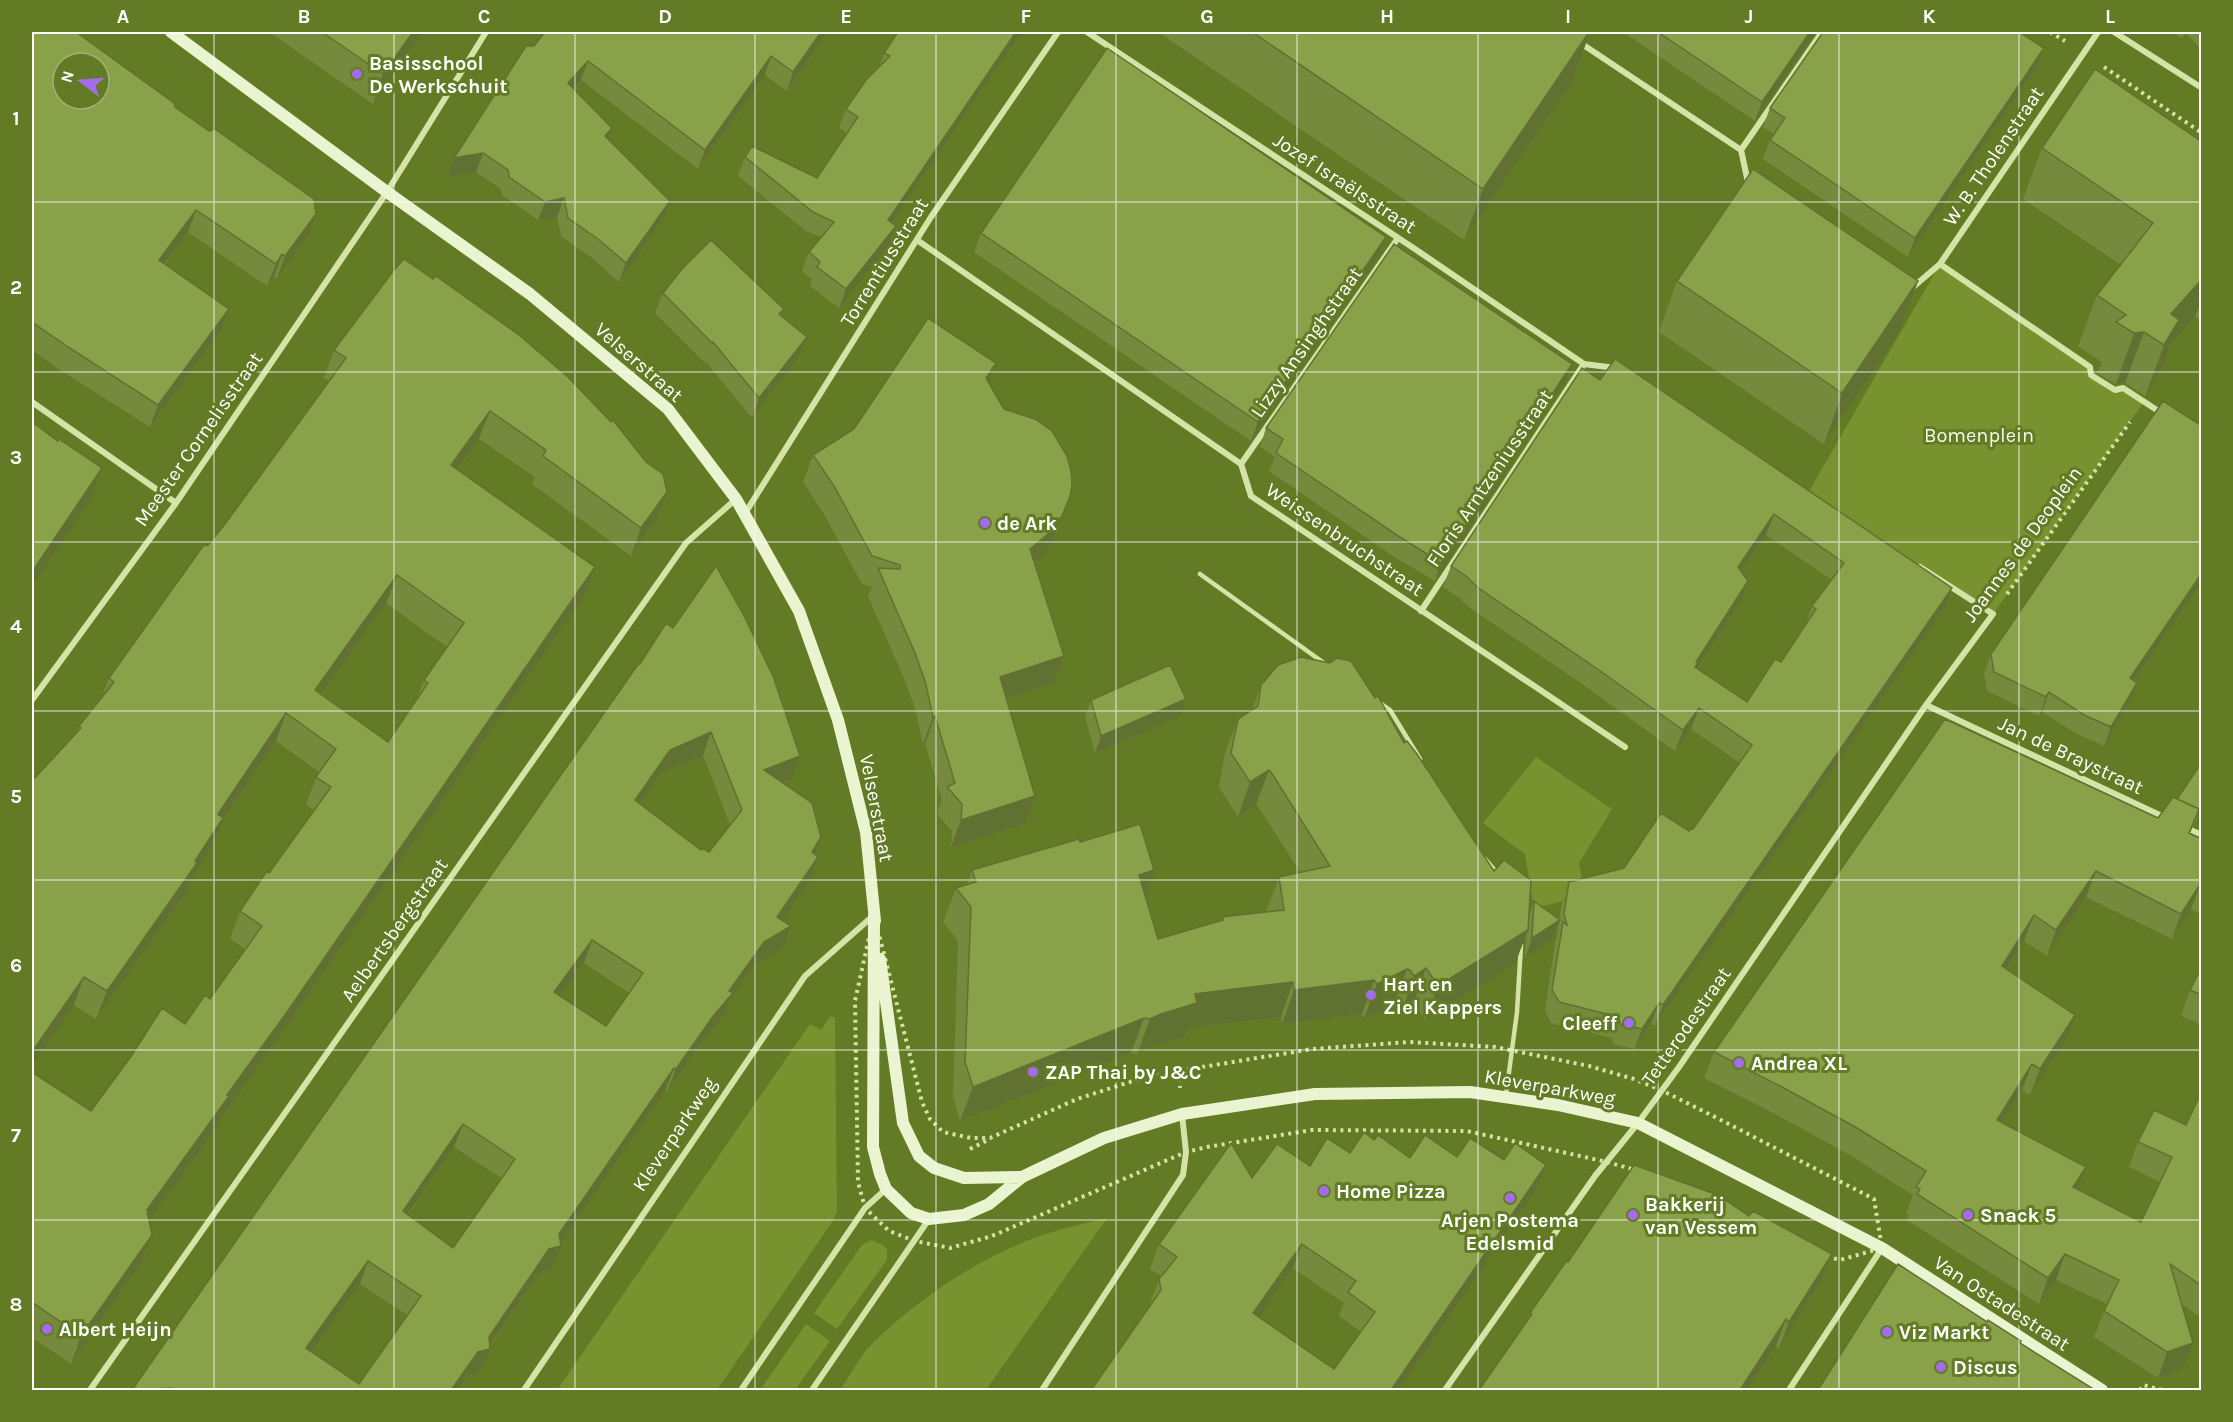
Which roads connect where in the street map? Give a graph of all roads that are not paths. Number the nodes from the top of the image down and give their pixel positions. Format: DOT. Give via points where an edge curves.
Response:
graph roads {
  1 [pos="171,32"];
  2 [pos="486,32"];
  3 [pos="1058,32"];
  4 [pos="1088,32"];
  5 [pos="1822,32"];
  6 [pos="2098,32"];
  7 [pos="2114,32"];
  8 [pos="1573,38"];
  9 [pos="2202,88"];
  10 [pos="1741,150"];
  11 [pos="387,192"];
  12 [pos="1757,192"];
  13 [pos="1398,238"];
  14 [pos="918,240"];
  15 [pos="1940,264"];
  16 [pos="1908,292"];
  17 [pos="1584,364"];
  18 [pos="1625,370"];
  19 [pos="32,402"];
  20 [pos="2173,421"];
  21 [pos="1241,464"];
  22 [pos="736,499"];
  23 [pos="176,503"];
  24 [pos="744,515"];
  25 [pos="1915,563"];
  26 [pos="1200,574"];
  27 [pos="1421,610"];
  28 [pos="1333,670"];
  29 [pos="1371,697"];
  30 [pos="32,700"];
  31 [pos="1926,705"];
  32 [pos="1625,747"];
  33 [pos="1427,769"];
  34 [pos="2171,821"];
  35 [pos="2181,825"];
  36 [pos="2202,835"];
  37 [pos="1483,855"];
  38 [pos="1503,882"];
  39 [pos="874,915"];
  40 [pos="1521,944"];
  41 [pos="1506,1097"];
  42 [pos="1182,1114"];
  43 [pos="1638,1123"];
  44 [pos="1022,1177"];
  45 [pos="886,1189"];
  46 [pos="929,1219"];
  47 [pos="1882,1248"];
  48 [pos="90,1390"];
  49 [pos="524,1390"];
  50 [pos="741,1390"];
  51 [pos="812,1390"];
  52 [pos="1042,1390"];
  53 [pos="1445,1390"];
  54 [pos="1789,1390"];
  55 [pos="2102,1390"];
  1 -- 11 [label="street, Velserstraat"];
  2 -- 11 [label="street, Meester Cornelisstraat"];
  3 -- 14 [label="street, Torrentiusstraat"];
  4 -- 13 [label="street, Jozef Israëlsstraat"];
  5 -- 10 [label="street"];
  6 -- 15 [label="street, W. B. Tholenstraat"];
  7 -- 9 [label="street"];
  8 -- 10 [label="street"];
  10 -- 12 [label="street" via="1747,186"];
  11 -- 22 [label="street, Velserstraat" via="530,294 668,409"];
  11 -- 23 [label="street, Meester Cornelisstraat"];
  13 -- 17 [label="street, Jozef Israëlsstraat"];
  13 -- 21 [label="street, Lizzy Ansinghstraat"];
  14 -- 21 [label="street"];
  14 -- 24 [label="street, Torrentiusstraat"];
  15 -- 16 [label="street, W. B. Tholenstraat"];
  15 -- 20 [label="street" via="2090,367 2091,375 2115,390 2123,388"];
  17 -- 18 [label="street"];
  17 -- 27 [label="street, Floris Arntzeniusstraat"];
  19 -- 23 [label="street"];
  21 -- 27 [label="street, Weissenbruchstraat" via="1251,496"];
  22 -- 24 [label="street, Velserstraat"];
  22 -- 48 [label="street, Aelbertsbergstraat" via="686,543"];
  23 -- 30 [label="street, Meester Cornelisstraat"];
  24 -- 39 [label="street, Velserstraat" via="799,611 838,720 866,832"];
  25 -- 31 [label="street, Joannes de Deoplein" via="1993,614"];
  26 -- 28 [label="lane"];
  27 -- 32 [label="street, Weissenbruchstraat"];
  29 -- 33 [label="lane" via="1390,710"];
  31 -- 34 [label="street, Jan de Braystraat"];
  31 -- 43 [label="street, Tetterodestraat"];
  35 -- 36 [label="street"];
  37 -- 38 [label="lane"];
  39 -- 44 [label="street, Kleverparkweg" via="903,1123 919,1156 934,1168 964,1178"];
  39 -- 45 [label="street" via="873,1147"];
  39 -- 49 [label="street, Kleverparkweg" via="805,976"];
  40 -- 41 [label="lane"];
  41 -- 42 [label="street, Kleverparkweg" via="1470,1092 1315,1094"];
  41 -- 43 [label="street, Kleverparkweg"];
  42 -- 44 [label="street, Kleverparkweg" via="1104,1138"];
  42 -- 52 [label="street" via="1183,1175"];
  43 -- 47 [label="street, Kleverparkweg"];
  43 -- 53 [label="street, Tetterodestraat" via="1595,1176"];
  44 -- 46 [label="street, Kleverparkweg" via="989,1204 972,1212"];
  45 -- 46 [label="street" via="912,1213"];
  45 -- 50 [label="street" via="865,1208"];
  46 -- 51 [label="street"];
  47 -- 54 [label="street"];
  47 -- 55 [label="street, Van Ostadestraat"];
}
